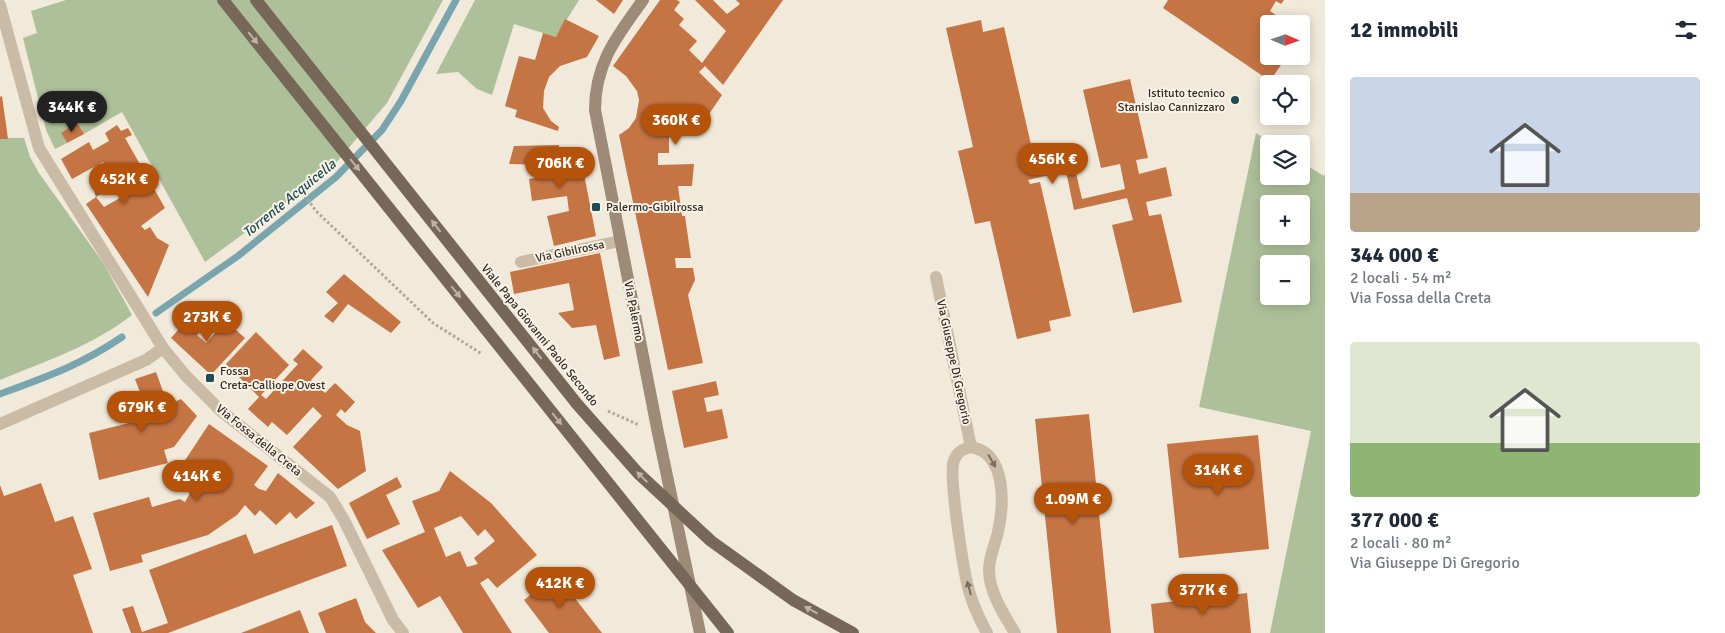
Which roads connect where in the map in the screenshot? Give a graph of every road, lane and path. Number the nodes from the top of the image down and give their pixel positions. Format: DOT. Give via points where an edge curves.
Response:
graph roads {
  1 [pos="223,0"];
  2 [pos="256,0"];
  3 [pos="643,0"];
  4 [pos="0,5"];
  5 [pos="4,31"];
  6 [pos="299,187"];
  7 [pos="316,211"];
  8 [pos="620,240"];
  9 [pos="521,262"];
  10 [pos="936,277"];
  11 [pos="163,348"];
  12 [pos="0,424"];
  13 [pos="972,447"];
  14 [pos="403,633"];
  15 [pos="700,633"];
  16 [pos="728,633"];
  17 [pos="854,633"];
  18 [pos="987,633"];
  19 [pos="1015,633"];
  1 -- 16 [label="main road, one-way, bridge"];
  17 -- 2 [label="main road, Viale Papa Giovanni Paolo Secondo, one-way, bridge" via="793,600 712,541 638,473 577,404"];
  3 -- 8 [label="main road, Via Palermo" via="610,46 594,88 594,110"];
  4 -- 5 [label="street, Via Fossa della Creta"];
  5 -- 11 [label="street, Via Fossa della Creta" via="39,148"];
  6 -- 7 [label="path"];
  8 -- 9 [label="street, Via Gibilrossa"];
  8 -- 15 [label="main road, Via Palermo"];
  10 -- 13 [label="street, Via Giuseppe Di Gregorio"];
  11 -- 12 [label="street" via="146,360"];
  11 -- 14 [label="street, Via Fossa della Creta" via="221,411 330,497 393,620"];
  18 -- 13 [label="street, one-way" via="967,583 955,498 953,462 958,453"];
  13 -- 19 [label="street, one-way" via="986,452 993,459 998,474 1002,511 989,570 999,605"];
}
